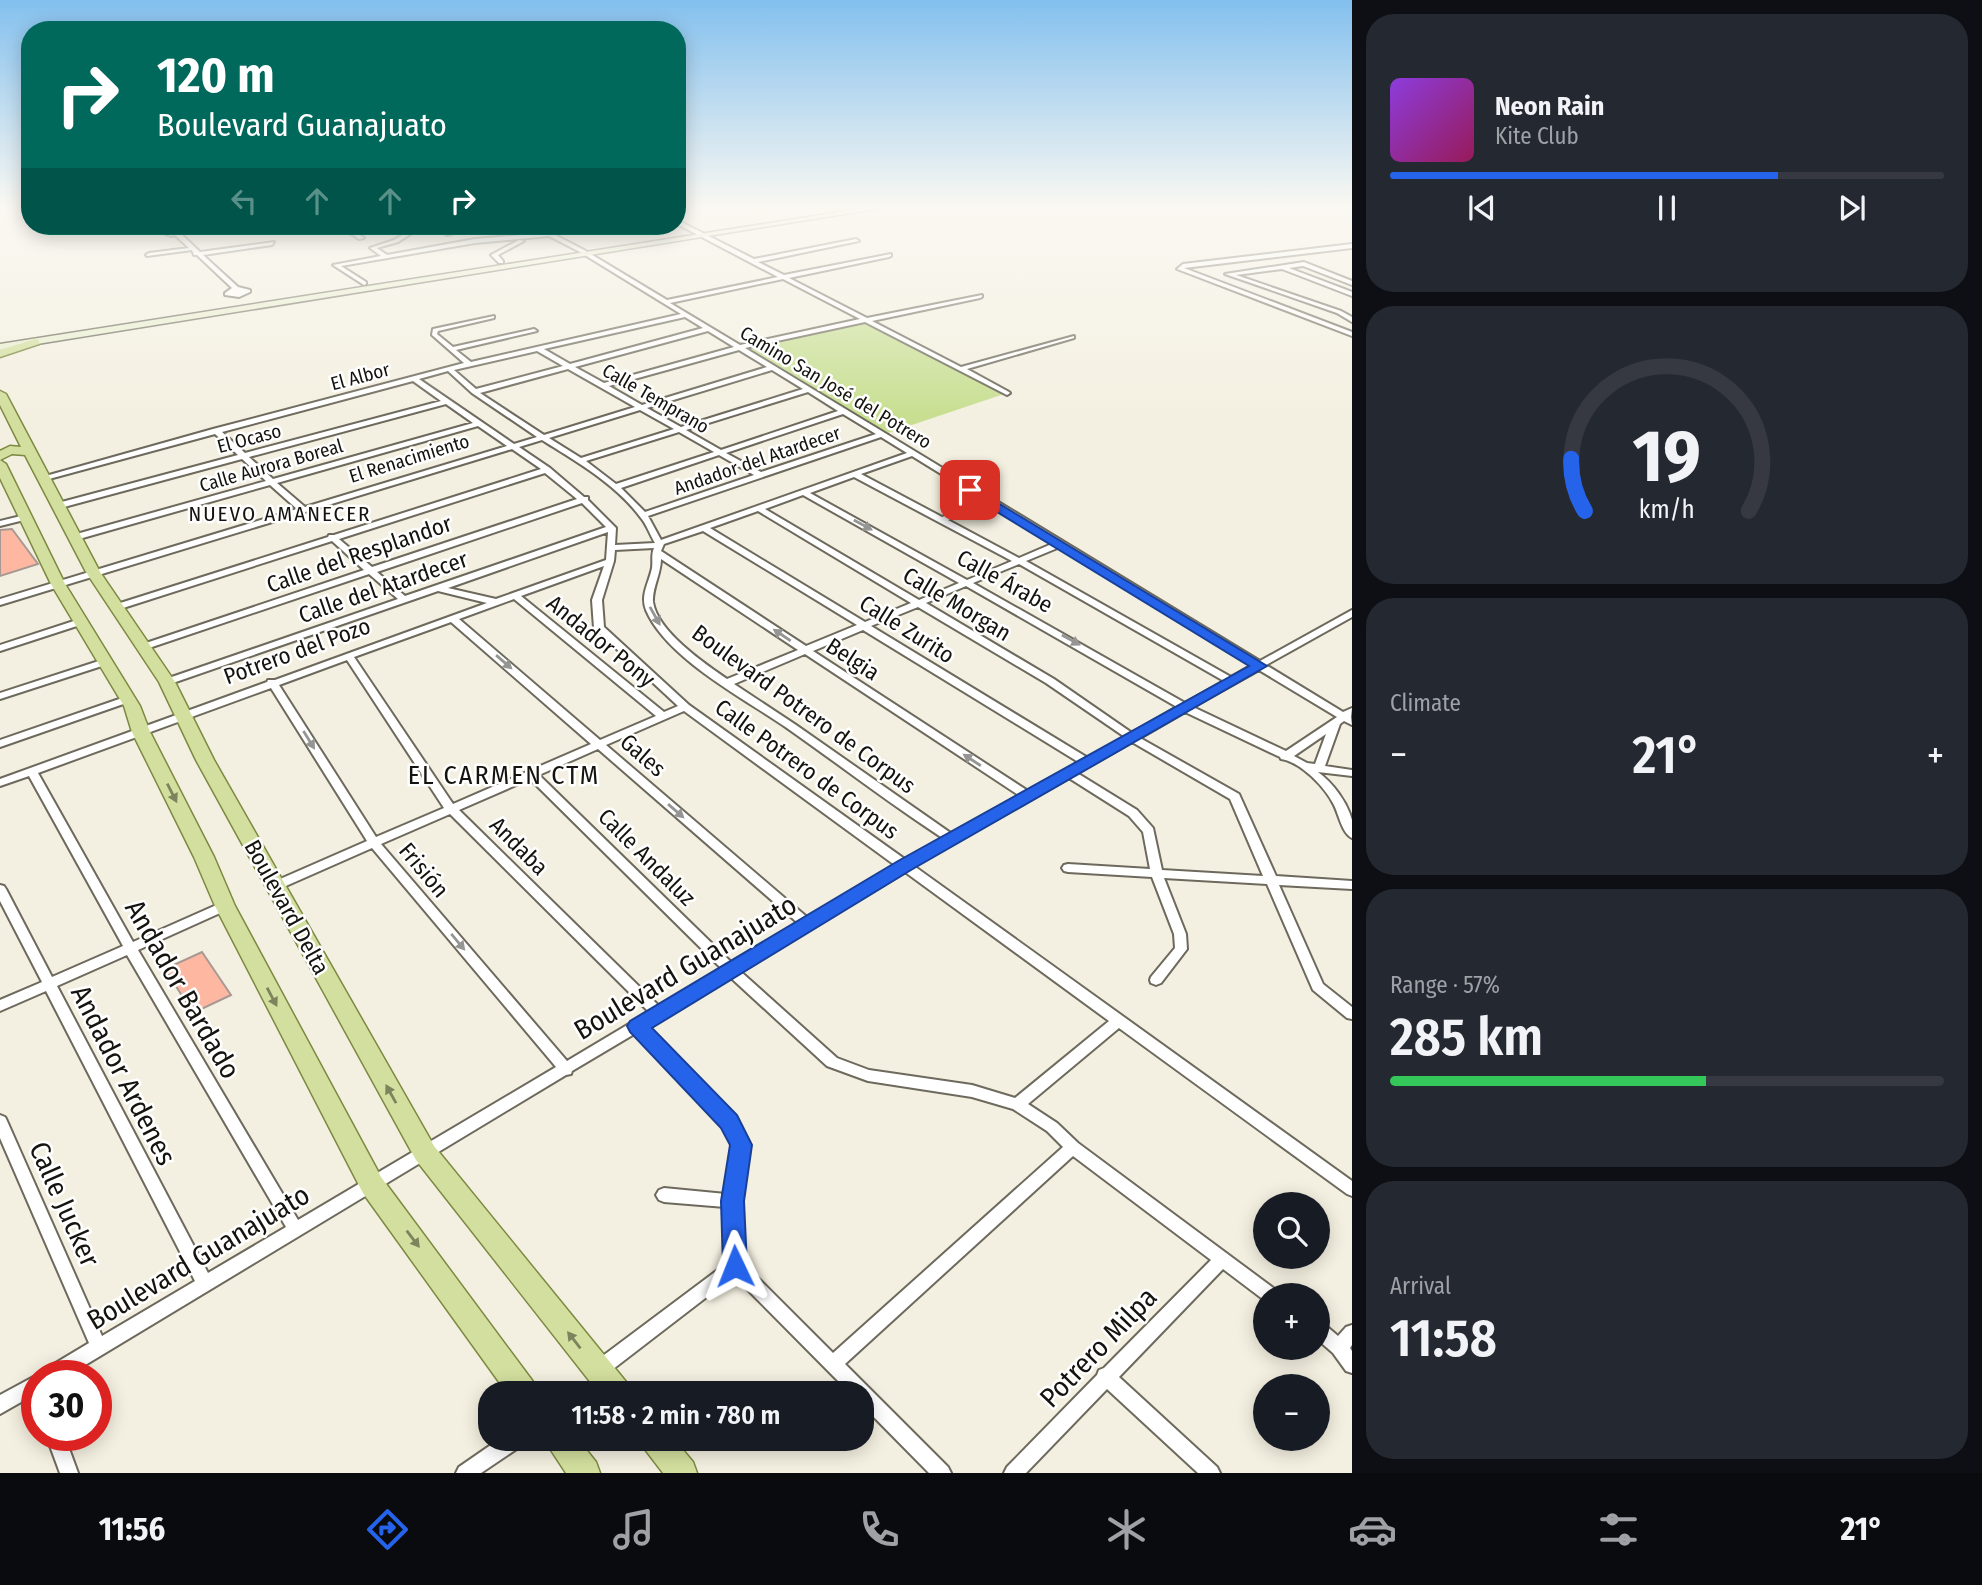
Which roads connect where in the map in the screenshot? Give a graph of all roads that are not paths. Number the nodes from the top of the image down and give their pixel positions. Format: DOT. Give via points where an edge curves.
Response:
graph roads {
  1 [pos="223,277"];
  2 [pos="354,277"];
  3 [pos="405,277"];
  4 [pos="439,277"];
  5 [pos="624,277"];
  6 [pos="784,277"];
  7 [pos="1200,277"];
  8 [pos="1237,277"];
  9 [pos="1245,277"];
  10 [pos="1307,277"];
  11 [pos="1250,281"];
  12 [pos="364,283"];
  13 [pos="236,288"];
  14 [pos="1352,294"];
  15 [pos="980,296"];
  16 [pos="669,301"];
  17 [pos="684,315"];
  18 [pos="492,317"];
  19 [pos="1352,317"];
  20 [pos="868,320"];
  21 [pos="706,329"];
  22 [pos="534,331"];
  23 [pos="1352,334"];
  24 [pos="1072,337"];
  25 [pos="0,341"];
  26 [pos="35,342"];
  27 [pos="0,347"];
  28 [pos="740,347"];
  29 [pos="537,348"];
  30 [pos="450,349"];
  31 [pos="0,354"];
  32 [pos="469,364"];
  33 [pos="569,366"];
  34 [pos="771,368"];
  35 [pos="449,369"];
  36 [pos="961,369"];
  37 [pos="413,378"];
  38 [pos="603,386"];
  39 [pos="807,390"];
  40 [pos="474,392"];
  41 [pos="1007,393"];
  42 [pos="0,394"];
  43 [pos="445,402"];
  44 [pos="641,407"];
  45 [pos="842,412"];
  46 [pos="15,421"];
  47 [pos="476,424"];
  48 [pos="0,427"];
  49 [pos="679,429"];
  50 [pos="216,431"];
  51 [pos="880,435"];
  52 [pos="539,438"];
  53 [pos="515,444"];
  54 [pos="30,451"];
  55 [pos="719,452"];
  56 [pos="911,454"];
  57 [pos="0,456"];
  58 [pos="243,456"];
  59 [pos="578,460"];
  60 [pos="0,464"];
  61 [pos="547,470"];
  62 [pos="855,474"];
  63 [pos="760,475"];
  64 [pos="46,477"];
  65 [pos="271,482"];
  66 [pos="615,487"];
  67 [pos="5,488"];
  68 [pos="803,492"];
  69 [pos="585,499"];
  70 [pos="990,502"];
  71 [pos="61,505"];
  72 [pos="758,508"];
  73 [pos="302,509"];
  74 [pos="643,515"];
  75 [pos="25,517"];
  76 [pos="940,520"];
  77 [pos="0,524"];
  78 [pos="704,527"];
  79 [pos="612,528"];
  80 [pos="76,537"];
  81 [pos="332,537"];
  82 [pos="1060,544"];
  83 [pos="659,547"];
  84 [pos="612,548"];
  85 [pos="610,561"];
  86 [pos="1019,561"];
  87 [pos="371,571"];
  88 [pos="93,572"];
  89 [pos="969,583"];
  90 [pos="58,584"];
  91 [pos="437,589"];
  92 [pos="514,596"];
  93 [pos="404,600"];
  94 [pos="0,602"];
  95 [pos="496,602"];
  96 [pos="919,603"];
  97 [pos="117,607"];
  98 [pos="1350,616"];
  99 [pos="452,618"];
  100 [pos="80,622"];
  101 [pos="865,626"];
  102 [pos="146,646"];
  103 [pos="0,648"];
  104 [pos="805,651"];
  105 [pos="348,655"];
  106 [pos="105,662"];
  107 [pos="1259,666"];
  108 [pos="167,682"];
  109 [pos="272,682"];
  110 [pos="1231,682"];
  111 [pos="727,683"];
  112 [pos="0,696"];
  113 [pos="128,699"];
  114 [pos="685,707"];
  115 [pos="1186,708"];
  116 [pos="183,714"];
  117 [pos="663,717"];
  118 [pos="1346,717"];
  119 [pos="141,732"];
  120 [pos="1133,738"];
  121 [pos="0,744"];
  122 [pos="599,745"];
  123 [pos="1285,757"];
  124 [pos="1088,763"];
  125 [pos="1301,765"];
  126 [pos="1319,767"];
  127 [pos="32,772"];
  128 [pos="1352,773"];
  129 [pos="533,774"];
  130 [pos="1070,774"];
  131 [pos="0,783"];
  132 [pos="1029,797"];
  133 [pos="451,809"];
  134 [pos="1352,834"];
  135 [pos="953,841"];
  136 [pos="374,843"];
  137 [pos="911,863"];
  138 [pos="1068,868"];
  139 [pos="1157,874"];
  140 [pos="1270,882"];
  141 [pos="1352,885"];
  142 [pos="275,886"];
  143 [pos="0,889"];
  144 [pos="225,906"];
  145 [pos="807,924"];
  146 [pos="130,948"];
  147 [pos="731,970"];
  148 [pos="1156,980"];
  149 [pos="49,984"];
  150 [pos="0,1006"];
  151 [pos="659,1014"];
  152 [pos="1352,1014"];
  153 [pos="1119,1020"];
  154 [pos="638,1026"];
  155 [pos="566,1069"];
  156 [pos="1017,1104"];
  157 [pos="0,1121"];
  158 [pos="1073,1147"];
  159 [pos="425,1153"];
  160 [pos="372,1185"];
  161 [pos="1352,1189"];
  162 [pos="664,1195"];
  163 [pos="732,1201"];
  164 [pos="296,1230"];
  165 [pos="1222,1259"];
  166 [pos="735,1266"];
  167 [pos="1254,1283"];
  168 [pos="205,1284"];
  169 [pos="1352,1333"];
  170 [pos="1330,1340"];
  171 [pos="99,1347"];
  172 [pos="1339,1347"];
  173 [pos="77,1360"];
  174 [pos="834,1363"];
  175 [pos="1352,1366"];
  176 [pos="598,1370"];
  177 [pos="1105,1376"];
  178 [pos="515,1381"];
  179 [pos="607,1381"];
  180 [pos="21,1393"];
  181 [pos="0,1405"];
  182 [pos="61,1451"];
  183 [pos="498,1451"];
  184 [pos="568,1451"];
  185 [pos="664,1451"];
  186 [pos="69,1473"];
  187 [pos="465,1473"];
  188 [pos="584,1473"];
  189 [pos="682,1473"];
  190 [pos="942,1473"];
  191 [pos="1013,1473"];
  192 [pos="1211,1473"];
  1 -- 13 [label="street"];
  2 -- 12 [label="street"];
  3 -- 12 [label="main road"];
  4 -- 26 [label="main road"];
  5 -- 17 [label="street, Camino San José del Potrero"];
  6 -- 16 [label="street"];
  6 -- 20 [label="street"];
  7 -- 23 [label="street"];
  8 -- 11 [label="street"];
  9 -- 11 [label="street"];
  10 -- 14 [label="street"];
  11 -- 19 [label="street"];
  12 -- 25 [label="main road"];
  15 -- 20 [label="street"];
  17 -- 21 [label="street, Camino San José del Potrero"];
  17 -- 29 [label="street, El Albor"];
  18 -- 30 [label="street" via="435,330"];
  20 -- 28 [label="street"];
  20 -- 36 [label="street"];
  21 -- 28 [label="street, Camino San José del Potrero"];
  21 -- 33 [label="street"];
  22 -- 30 [label="street"];
  24 -- 36 [label="street"];
  26 -- 27 [label="main road"];
  26 -- 31 [label="main road"];
  28 -- 34 [label="street, Camino San José del Potrero"];
  28 -- 38 [label="street"];
  29 -- 32 [label="street, El Albor"];
  29 -- 33 [label="street, Calle Temprano"];
  30 -- 32 [label="street"];
  32 -- 35 [label="street, El Albor"];
  33 -- 38 [label="street, Calle Temprano"];
  33 -- 40 [label="street"];
  34 -- 39 [label="street, Camino San José del Potrero"];
  34 -- 44 [label="street, El Renacimiento"];
  35 -- 37 [label="street, El Albor"];
  35 -- 40 [label="street"];
  36 -- 41 [label="street"];
  37 -- 43 [label="street"];
  37 -- 50 [label="street, El Albor"];
  38 -- 44 [label="street, Calle Temprano"];
  39 -- 45 [label="street, Camino San José del Potrero"];
  39 -- 49 [label="street"];
  40 -- 52 [label="street"];
  42 -- 46 [label="main road, Boulevard Delta"];
  43 -- 47 [label="street"];
  43 -- 58 [label="street, El Ocaso"];
  44 -- 49 [label="street, Calle Temprano"];
  44 -- 52 [label="street, El Renacimiento"];
  45 -- 51 [label="street, Camino San José del Potrero"];
  45 -- 55 [label="street"];
  46 -- 48 [label="main road"];
  46 -- 54 [label="main road, Boulevard Delta"];
  47 -- 53 [label="street"];
  47 -- 65 [label="street, Calle Aurora Boreal"];
  49 -- 55 [label="street, Calle Temprano"];
  49 -- 59 [label="street"];
  50 -- 58 [label="street"];
  50 -- 64 [label="street, El Albor"];
  51 -- 56 [label="street, Camino San José del Potrero"];
  51 -- 63 [label="street, Andador del Atardecer"];
  52 -- 53 [label="street, El Renacimiento"];
  52 -- 59 [label="street"];
  53 -- 61 [label="street"];
  53 -- 73 [label="street, El Renacimiento"];
  54 -- 57 [label="main road" via="10,450"];
  54 -- 64 [label="main road, Boulevard Delta"];
  55 -- 63 [label="street, Calle Temprano"];
  55 -- 66 [label="street"];
  56 -- 62 [label="street"];
  56 -- 70 [label="street, Camino San José del Potrero"];
  58 -- 65 [label="street"];
  58 -- 71 [label="street, El Ocaso"];
  59 -- 66 [label="street"];
  60 -- 67 [label="main road"];
  61 -- 69 [label="street"];
  61 -- 81 [label="street"];
  62 -- 68 [label="street"];
  62 -- 76 [label="street"];
  63 -- 74 [label="street, Andador del Atardecer"];
  64 -- 71 [label="main road, Boulevard Delta"];
  65 -- 73 [label="street"];
  65 -- 80 [label="street, Calle Aurora Boreal"];
  66 -- 74 [label="street"];
  67 -- 75 [label="main road"];
  68 -- 72 [label="street"];
  68 -- 89 [label="street, Calle Árabe, one-way"];
  69 -- 79 [label="street"];
  69 -- 87 [label="street, Calle del Resplandor"];
  70 -- 76 [label="street"];
  70 -- 82 [label="street, Camino San José del Potrero"];
  71 -- 80 [label="main road, Boulevard Delta"];
  72 -- 78 [label="street"];
  72 -- 96 [label="street, Calle Morgan"];
  73 -- 88 [label="street, El Renacimiento"];
  74 -- 83 [label="street"];
  75 -- 77 [label="street"];
  75 -- 90 [label="main road"];
  76 -- 86 [label="street"];
  78 -- 83 [label="street"];
  78 -- 101 [label="street, Calle Zurito"];
  79 -- 84 [label="street, Calle Potrero de Corpus"];
  79 -- 91 [label="street, Calle del Atardecer"];
  80 -- 88 [label="main road, Boulevard Delta"];
  81 -- 87 [label="street"];
  81 -- 97 [label="street"];
  82 -- 86 [label="street"];
  82 -- 107 [label="street, Camino San José del Potrero"];
  83 -- 84 [label="street"];
  104 -- 83 [label="street, Belgia, one-way"];
  83 -- 111 [label="street, Boulevard Potrero de Corpus, one-way" via="659,565 648,597 655,619 668,636"];
  84 -- 85 [label="street, Calle Potrero de Corpus"];
  85 -- 92 [label="street, Potrero del Pozo"];
  85 -- 114 [label="street, Calle Potrero de Corpus" via="597,600 599,628"];
  86 -- 89 [label="street"];
  86 -- 110 [label="street"];
  87 -- 93 [label="street"];
  87 -- 102 [label="street, Calle del Resplandor"];
  88 -- 90 [label="street, El Renacimiento"];
  88 -- 97 [label="main road, Boulevard Delta"];
  89 -- 96 [label="street"];
  89 -- 115 [label="street, Calle Árabe, one-way"];
  90 -- 94 [label="street, El Renacimiento"];
  90 -- 100 [label="main road"];
  91 -- 93 [label="street, Calle del Atardecer"];
  91 -- 95 [label="street"];
  92 -- 95 [label="street, Potrero del Pozo"];
  92 -- 117 [label="street, Andador Pony"];
  93 -- 108 [label="street, Calle del Atardecer"];
  95 -- 99 [label="street, Potrero del Pozo"];
  96 -- 101 [label="street"];
  96 -- 120 [label="street, Calle Morgan" via="1050,681"];
  97 -- 102 [label="main road, Boulevard Delta"];
  98 -- 107 [label="street, Boulevard Guanajuato"];
  99 -- 105 [label="street, Potrero del Pozo"];
  99 -- 122 [label="street, Gales, one-way"];
  100 -- 103 [label="street"];
  100 -- 106 [label="main road"];
  101 -- 104 [label="street"];
  101 -- 124 [label="street, Calle Zurito"];
  102 -- 108 [label="main road, Boulevard Delta"];
  104 -- 111 [label="street"];
  132 -- 104 [label="street, Belgia, one-way"];
  105 -- 109 [label="street, Potrero del Pozo"];
  105 -- 133 [label="street, Andaba"];
  106 -- 112 [label="street"];
  106 -- 113 [label="main road"];
  107 -- 110 [label="street, Boulevard Guanajuato"];
  107 -- 118 [label="street, Camino San José del Potrero"];
  108 -- 116 [label="main road, Boulevard Delta"];
  109 -- 116 [label="street, Potrero del Pozo"];
  109 -- 136 [label="street, Frisión, one-way"];
  110 -- 115 [label="street, Boulevard Guanajuato"];
  111 -- 135 [label="street, Boulevard Potrero de Corpus"];
  113 -- 119 [label="main road"];
  113 -- 121 [label="street"];
  114 -- 117 [label="street"];
  114 -- 137 [label="street, Calle Potrero de Corpus"];
  115 -- 120 [label="street, Boulevard Guanajuato"];
  115 -- 123 [label="street, Calle Árabe"];
  116 -- 119 [label="street, Potrero del Pozo"];
  116 -- 142 [label="main road, Boulevard Delta"];
  117 -- 122 [label="street"];
  118 -- 123 [label="street"];
  118 -- 126 [label="street"];
  119 -- 127 [label="street, Potrero del Pozo"];
  119 -- 144 [label="main road, one-way"];
  120 -- 124 [label="street, Boulevard Guanajuato"];
  120 -- 140 [label="street, Calle Morgan" via="1235,797"];
  122 -- 129 [label="street"];
  122 -- 145 [label="street, Gales, one-way"];
  123 -- 125 [label="street, Calle Árabe"];
  124 -- 130 [label="street, Boulevard Guanajuato"];
  125 -- 126 [label="street"];
  125 -- 134 [label="street" via="1333,792"];
  126 -- 128 [label="street"];
  127 -- 131 [label="street, Potrero del Pozo"];
  127 -- 146 [label="street, Andador Bardado"];
  129 -- 133 [label="street"];
  129 -- 147 [label="street, Calle Andaluz"];
  130 -- 132 [label="street, Boulevard Guanajuato"];
  130 -- 139 [label="street" via="1143,822"];
  132 -- 135 [label="street, Boulevard Guanajuato"];
  133 -- 136 [label="street"];
  133 -- 151 [label="street, Andaba"];
  135 -- 137 [label="street, Boulevard Guanajuato"];
  136 -- 142 [label="street"];
  136 -- 155 [label="street, Frisión, one-way"];
  137 -- 145 [label="street, Boulevard Guanajuato"];
  137 -- 153 [label="street, Calle Potrero de Corpus"];
  138 -- 139 [label="street"];
  139 -- 140 [label="street"];
  139 -- 148 [label="street" via="1180,934 1181,949"];
  140 -- 141 [label="street"];
  140 -- 152 [label="street, Calle Morgan" via="1318,987"];
  159 -- 142 [label="main road, Boulevard Delta, one-way"];
  143 -- 149 [label="street, Andador Ardenes"];
  144 -- 146 [label="street"];
  144 -- 160 [label="main road, one-way"];
  145 -- 147 [label="street, Boulevard Guanajuato"];
  146 -- 149 [label="street"];
  146 -- 164 [label="street, Andador Bardado"];
  147 -- 151 [label="street, Boulevard Guanajuato"];
  147 -- 156 [label="street, Calle Andaluz" via="832,1062 847,1069 972,1091"];
  149 -- 150 [label="street"];
  149 -- 168 [label="street, Andador Ardenes"];
  151 -- 154 [label="street, Boulevard Guanajuato"];
  153 -- 156 [label="street"];
  153 -- 161 [label="street, Calle Potrero de Corpus"];
  154 -- 155 [label="street, Boulevard Guanajuato"];
  154 -- 163 [label="street" via="729,1122 741,1145"];
  155 -- 159 [label="street, Boulevard Guanajuato"];
  156 -- 158 [label="street, Calle Andaluz"];
  157 -- 171 [label="street, Calle Jucker"];
  158 -- 165 [label="street, Calle Andaluz"];
  158 -- 174 [label="street"];
  159 -- 160 [label="street, Boulevard Guanajuato"];
  176 -- 159 [label="main road, Boulevard Delta, one-way"];
  160 -- 164 [label="street, Boulevard Guanajuato"];
  160 -- 178 [label="main road, one-way"];
  162 -- 163 [label="street"];
  163 -- 166 [label="street"];
  164 -- 168 [label="street, Boulevard Guanajuato"];
  165 -- 167 [label="street, Calle Andaluz"];
  165 -- 177 [label="street, Potrero Milpa"];
  166 -- 174 [label="street"];
  166 -- 176 [label="street"];
  168 -- 171 [label="street, Boulevard Guanajuato"];
  169 -- 172 [label="street"];
  170 -- 172 [label="street"];
  171 -- 173 [label="street, Boulevard Guanajuato"];
  172 -- 175 [label="street"];
  174 -- 190 [label="street"];
  176 -- 179 [label="main road, Boulevard Delta"];
  177 -- 191 [label="street, Potrero Milpa"];
  177 -- 192 [label="street"];
  180 -- 181 [label="street"];
  182 -- 186 [label="street"];
  183 -- 187 [label="street"];
  184 -- 188 [label="main road"];
  185 -- 189 [label="main road"];
}
